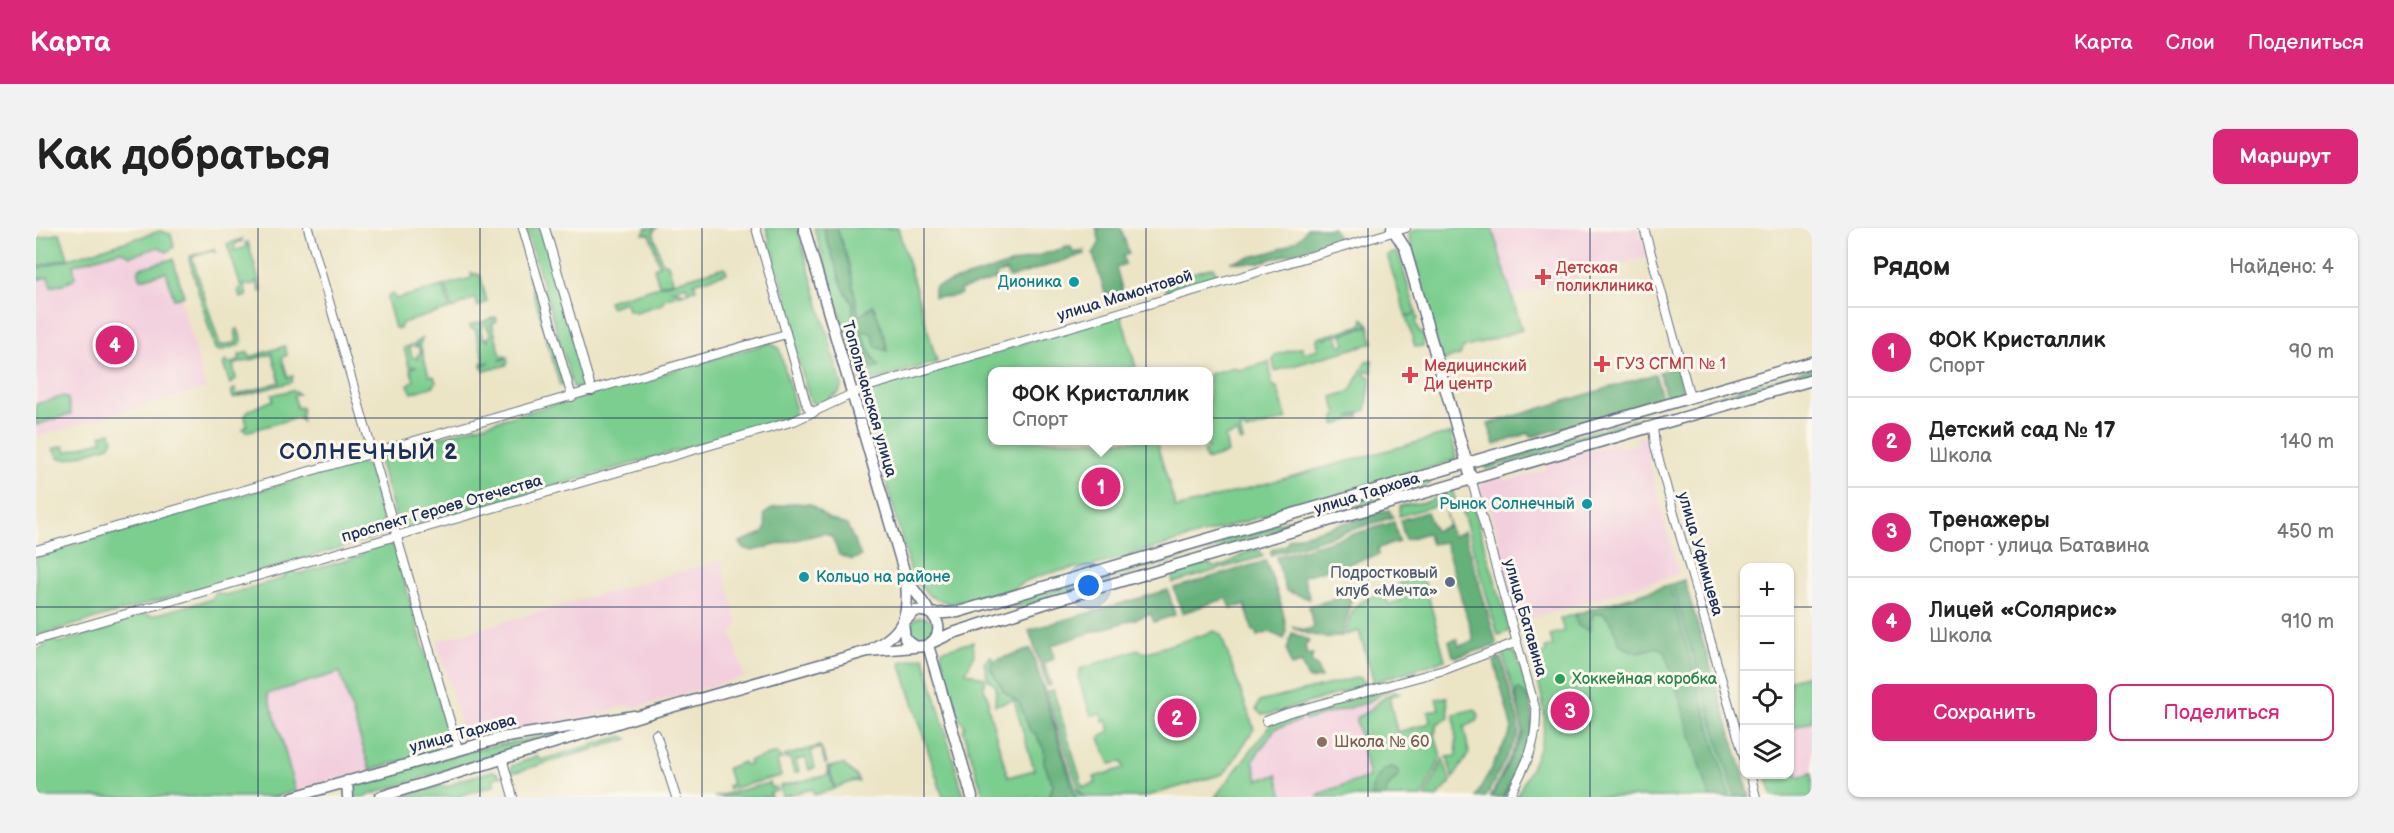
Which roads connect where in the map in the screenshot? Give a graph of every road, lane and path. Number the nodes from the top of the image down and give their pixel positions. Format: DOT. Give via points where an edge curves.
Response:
graph roads {
  1 [pos="308,228"];
  2 [pos="523,228"];
  3 [pos="545,228"];
  4 [pos="756,228"];
  5 [pos="804,228"];
  6 [pos="1644,228"];
  7 [pos="1398,229"];
  8 [pos="786,334"];
  9 [pos="1812,362"];
  10 [pos="1812,380"];
  11 [pos="592,391"];
  12 [pos="851,392"];
  13 [pos="572,397"];
  14 [pos="1690,397"];
  15 [pos="1648,409"];
  16 [pos="813,413"];
  17 [pos="1695,414"];
  18 [pos="1653,427"];
  19 [pos="375,454"];
  20 [pos="1466,461"];
  21 [pos="1433,471"];
  22 [pos="1471,478"];
  23 [pos="1438,488"];
  24 [pos="396,536"];
  25 [pos="36,550"];
  26 [pos="906,578"];
  27 [pos="1005,599"];
  28 [pos="932,614"];
  29 [pos="1009,615"];
  30 [pos="903,623"];
  31 [pos="36,640"];
  32 [pos="1517,642"];
  33 [pos="930,644"];
  34 [pos="915,646"];
  35 [pos="868,651"];
  36 [pos="643,715"];
  37 [pos="1266,721"];
  38 [pos="656,734"];
  39 [pos="1740,743"];
  40 [pos="458,749"];
  41 [pos="502,758"];
  42 [pos="1751,779"];
  43 [pos="348,781"];
  44 [pos="293,797"];
  45 [pos="348,797"];
  46 [pos="380,797"];
  47 [pos="513,797"];
  48 [pos="676,797"];
  49 [pos="972,797"];
  50 [pos="1509,797"];
  51 [pos="1756,797"];
  1 -- 19 [label="street"];
  2 -- 13 [label="street"];
  3 -- 11 [label="street"];
  4 -- 8 [label="street"];
  5 -- 12 [label="main road, Топольчанская улица"];
  6 -- 14 [label="street"];
  7 -- 12 [label="street, улица Мамонтовой"];
  7 -- 20 [label="main road"];
  8 -- 11 [label="street"];
  8 -- 16 [label="street" via="807,406"];
  9 -- 14 [label="main road, улица Тархова"];
  10 -- 17 [label="main road, улица Тархова"];
  11 -- 13 [label="street"];
  12 -- 16 [label="street, проспект Героев Отечества"];
  12 -- 26 [label="main road, Топольчанская улица"];
  13 -- 19 [label="street"];
  14 -- 15 [label="main road, улица Тархова"];
  14 -- 17 [label="main road"];
  15 -- 18 [label="main road"];
  15 -- 20 [label="main road, улица Тархова"];
  16 -- 24 [label="street, проспект Героев Отечества"];
  17 -- 18 [label="main road, улица Тархова"];
  18 -- 22 [label="main road, улица Тархова"];
  18 -- 39 [label="street, улица Уфимцева"];
  19 -- 24 [label="street"];
  19 -- 25 [label="street"];
  20 -- 21 [label="main road, улица Тархова"];
  20 -- 22 [label="main road"];
  21 -- 23 [label="main road"];
  21 -- 27 [label="main road, улица Тархова"];
  22 -- 23 [label="main road, улица Тархова"];
  22 -- 32 [label="street, улица Батавина"];
  23 -- 29 [label="main road, улица Тархова"];
  24 -- 31 [label="street, проспект Героев Отечества"];
  24 -- 40 [label="street"];
  26 -- 28 [label="main road, Топольчанская улица"];
  26 -- 30 [label="main road, Топольчанская улица"];
  27 -- 28 [label="main road, улица Тархова" via="958,612"];
  27 -- 29 [label="main road"];
  28 -- 30 [label="main road" via="915,611"];
  28 -- 33 [label="main road" via="939,627"];
  29 -- 33 [label="main road, улица Тархова"];
  30 -- 34 [label="main road" via="905,639"];
  30 -- 35 [label="main road, улица Тархова" via="894,635"];
  32 -- 37 [label="street" via="1444,670"];
  32 -- 50 [label="street, улица Батавина" via="1536,711 1537,734"];
  33 -- 34 [label="main road"];
  33 -- 49 [label="main road"];
  34 -- 35 [label="main road, улица Тархова"];
  35 -- 36 [label="main road, улица Тархова"];
  36 -- 40 [label="main road, улица Тархова" via="533,731"];
  36 -- 41 [label="main road, улица Тархова"];
  38 -- 48 [label="street"];
  40 -- 43 [label="main road, улица Тархова"];
  41 -- 46 [label="main road, улица Тархова"];
  41 -- 47 [label="street"];
  42 -- 51 [label="street"];
  43 -- 44 [label="main road, улица Тархова"];
  43 -- 45 [label="main road"];
}
